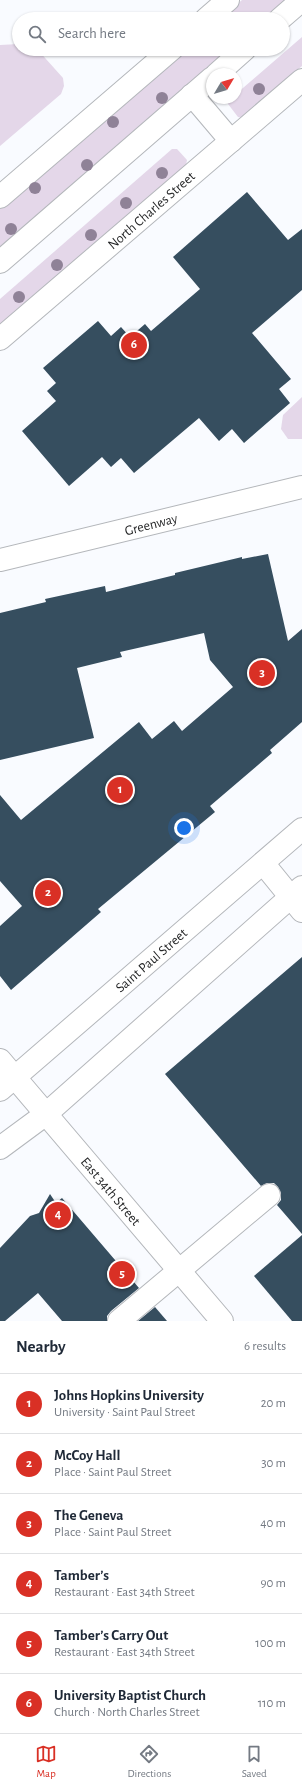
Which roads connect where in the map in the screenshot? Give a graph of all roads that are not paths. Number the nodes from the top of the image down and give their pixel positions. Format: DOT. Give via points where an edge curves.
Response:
graph roads {
  1 [pos="228,0"];
  2 [pos="302,0"];
  3 [pos="214,12"];
  4 [pos="288,12"];
  5 [pos="164,56"];
  6 [pos="238,56"];
  7 [pos="224,68"];
  8 [pos="302,80"];
  9 [pos="206,83"];
  10 [pos="192,95"];
  11 [pos="231,141"];
  12 [pos="0,197"];
  13 [pos="0,262"];
  14 [pos="0,339"];
  15 [pos="302,487"];
  16 [pos="0,560"];
  17 [pos="302,829"];
  18 [pos="262,863"];
  19 [pos="298,899"];
  20 [pos="0,1060"];
  21 [pos="7,1084"];
  22 [pos="46,1114"];
  23 [pos="0,1148"];
  24 [pos="269,1195"];
  25 [pos="178,1270"];
  26 [pos="120,1321"];
  27 [pos="222,1321"];
  1 -- 3 [label="street"];
  2 -- 4 [label="street"];
  5 -- 12 [label="street"];
  6 -- 7 [label="street"];
  8 -- 11 [label="street, North Charles Street"];
  9 -- 10 [label="street"];
  10 -- 11 [label="street"];
  10 -- 13 [label="street"];
  11 -- 14 [label="street, North Charles Street"];
  15 -- 16 [label="street, Greenway"];
  17 -- 18 [label="street, Saint Paul Street"];
  18 -- 19 [label="street"];
  18 -- 21 [label="street, Saint Paul Street"];
  19 -- 22 [label="street"];
  20 -- 21 [label="street, East 34th Street"];
  21 -- 22 [label="street, East 34th Street"];
  22 -- 23 [label="street"];
  22 -- 25 [label="street, East 34th Street"];
  24 -- 25 [label="street"];
  25 -- 26 [label="street"];
  25 -- 27 [label="street, East 34th Street"];
}
